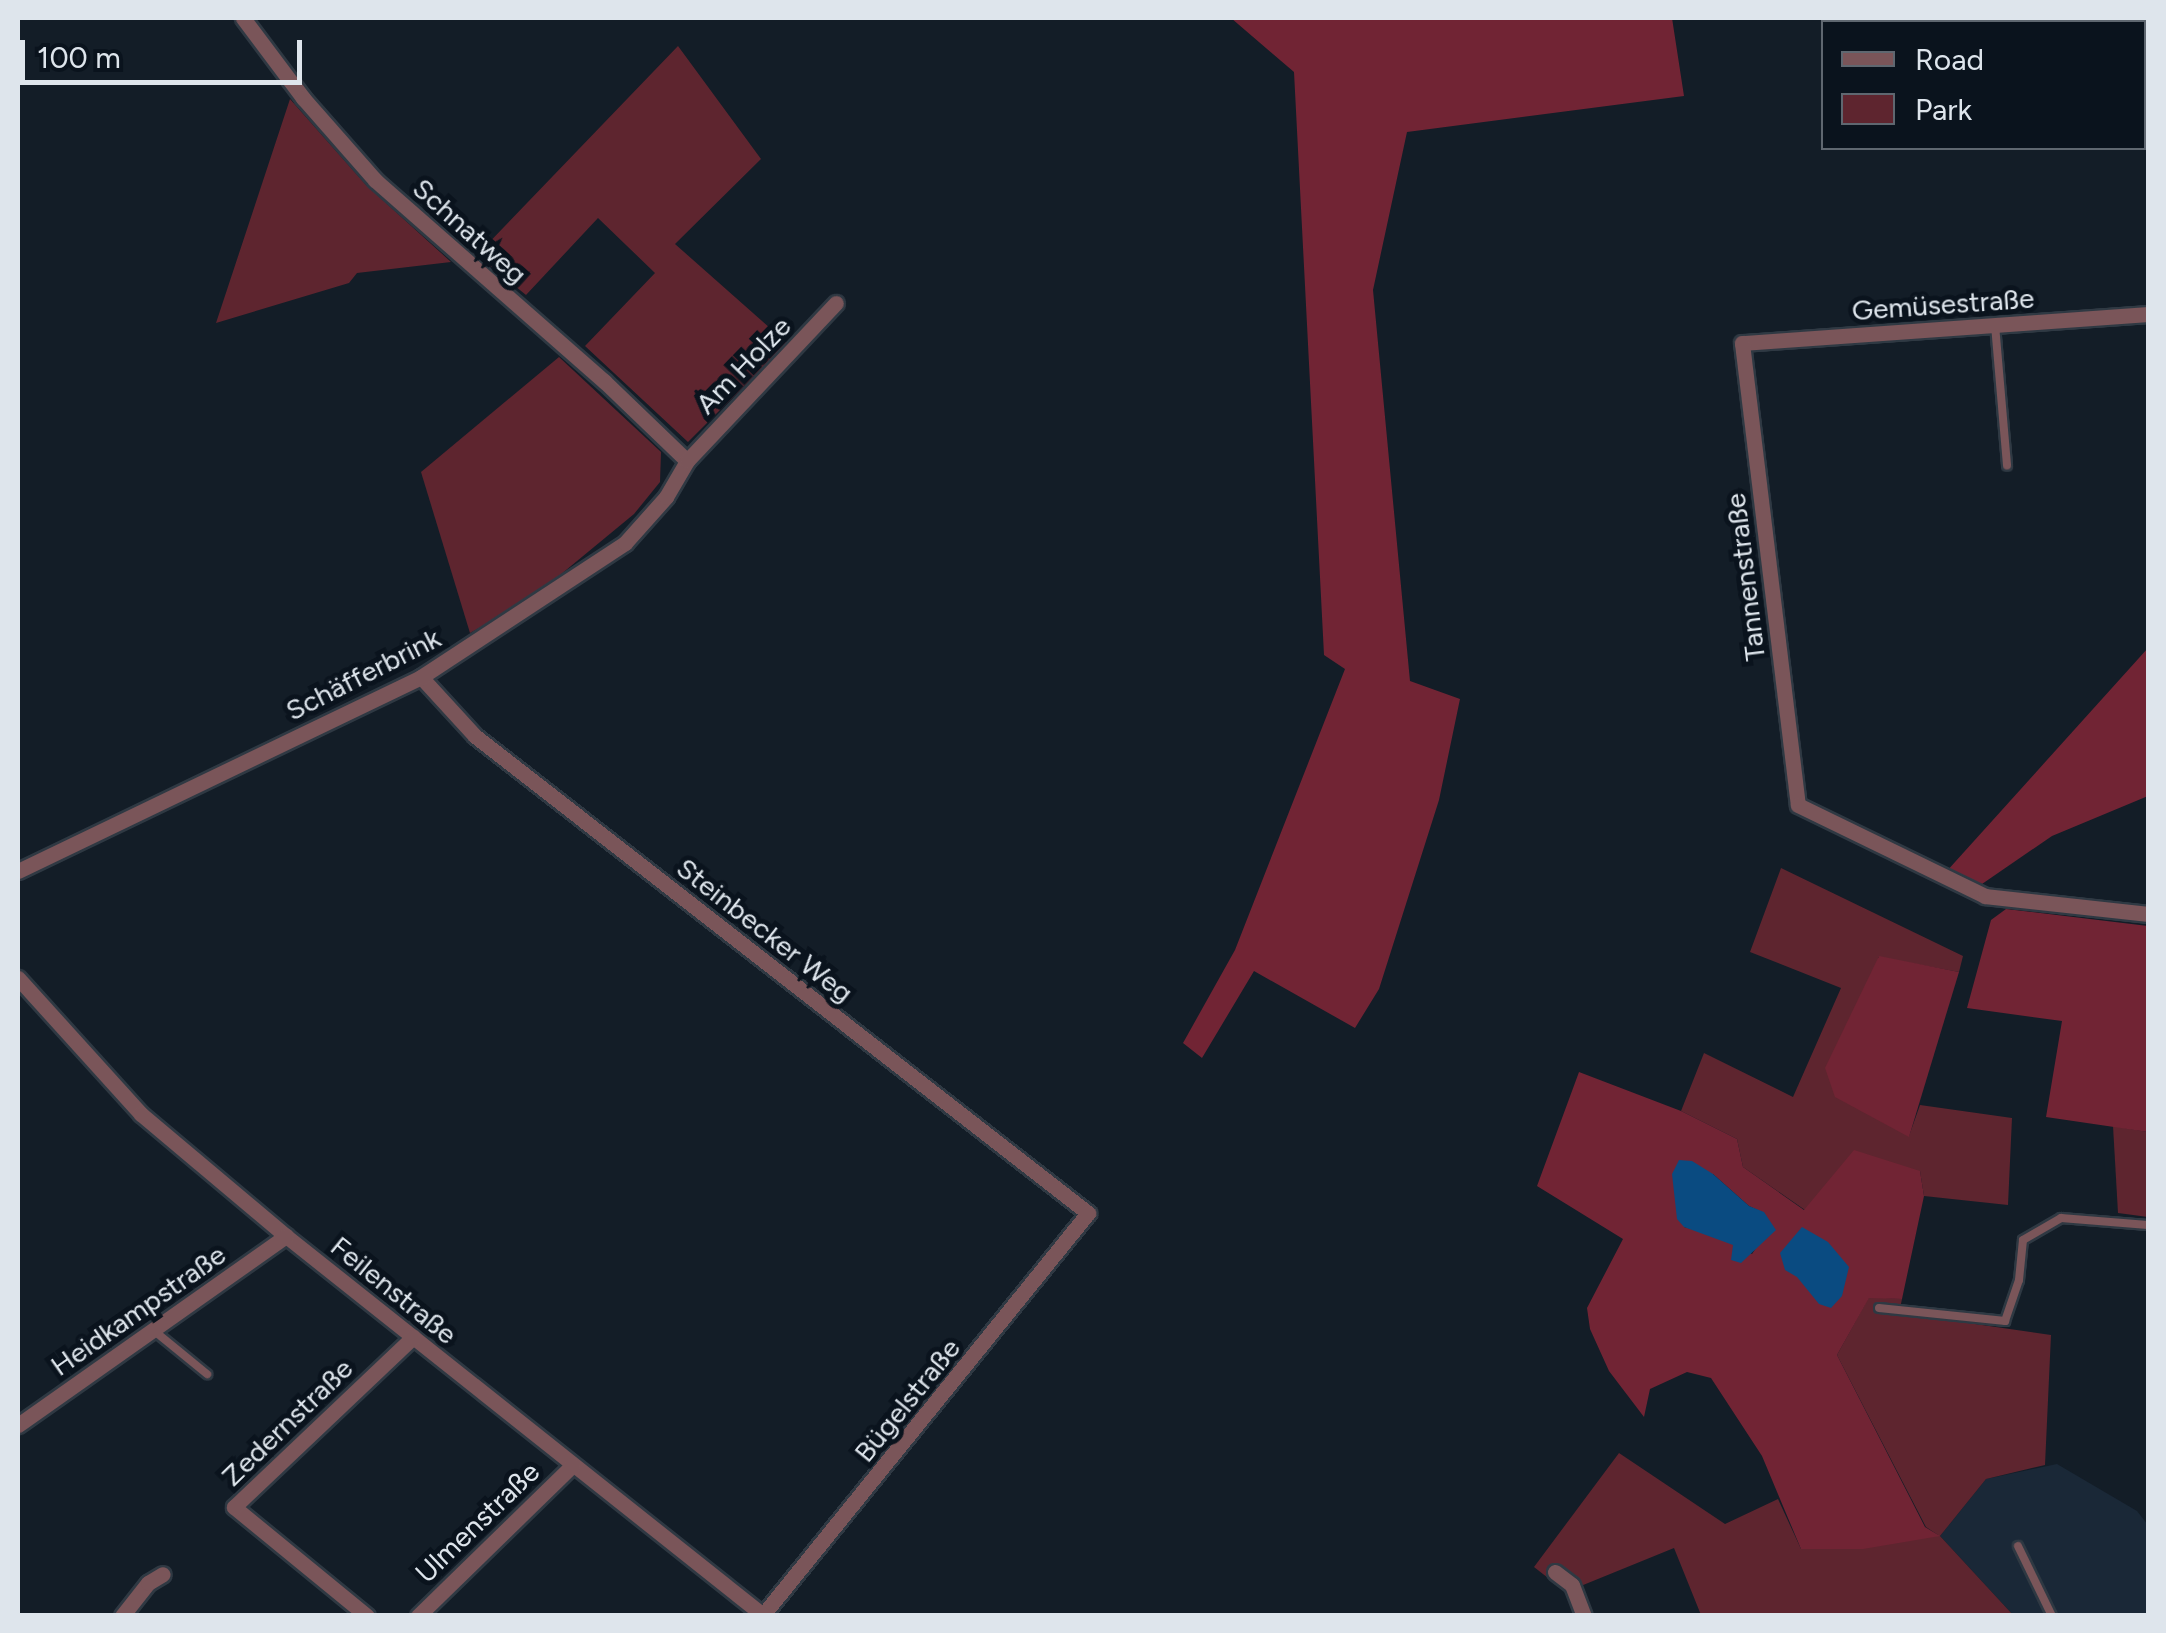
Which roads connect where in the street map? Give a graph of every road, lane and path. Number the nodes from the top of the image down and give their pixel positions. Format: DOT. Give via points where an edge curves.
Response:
graph roads {
  1 [pos="244,18"];
  2 [pos="836,303"];
  3 [pos="2148,314"];
  4 [pos="1995,325"];
  5 [pos="1742,343"];
  6 [pos="686,461"];
  7 [pos="2007,465"];
  8 [pos="421,676"];
  9 [pos="18,871"];
  10 [pos="2148,914"];
  11 [pos="18,978"];
  12 [pos="1088,1213"];
  13 [pos="2148,1225"];
  14 [pos="286,1236"];
  15 [pos="1879,1308"];
  16 [pos="153,1330"];
  17 [pos="413,1337"];
  18 [pos="207,1374"];
  19 [pos="18,1425"];
  20 [pos="572,1465"];
  21 [pos="2018,1546"];
  22 [pos="1554,1572"];
  23 [pos="163,1574"];
  24 [pos="763,1615"];
  25 [pos="122,1616"];
  26 [pos="366,1616"];
  27 [pos="418,1616"];
  28 [pos="1584,1616"];
  29 [pos="2052,1616"];
  1 -- 6 [label="street, Schnatweg" via="375,180"];
  2 -- 6 [label="street, Am Holze"];
  3 -- 4 [label="street, Gemüsestraße"];
  4 -- 5 [label="street, Gemüsestraße"];
  4 -- 7 [label="lane"];
  5 -- 10 [label="street, Tannenstraße" via="1798,804 1985,896"];
  6 -- 8 [label="street, Schäfferbrink" via="666,497 625,543"];
  8 -- 9 [label="street, Schäfferbrink"];
  8 -- 12 [label="street, Steinbecker Weg" via="476,736"];
  11 -- 14 [label="street, Feilenstraße" via="141,1114"];
  12 -- 24 [label="street, Bügelstraße"];
  13 -- 15 [label="lane" via="2061,1218 2023,1240 2005,1321"];
  14 -- 16 [label="street, Heidkampstraße"];
  14 -- 17 [label="street, Feilenstraße"];
  16 -- 18 [label="lane"];
  16 -- 19 [label="street, Heidkampstraße"];
  17 -- 20 [label="street, Feilenstraße"];
  17 -- 26 [label="street, Zedernstraße" via="234,1507"];
  20 -- 24 [label="street, Feilenstraße"];
  20 -- 27 [label="street, Ulmenstraße"];
  21 -- 29 [label="lane"];
  22 -- 28 [label="street" via="1572,1585"];
  23 -- 25 [label="street"];
}
